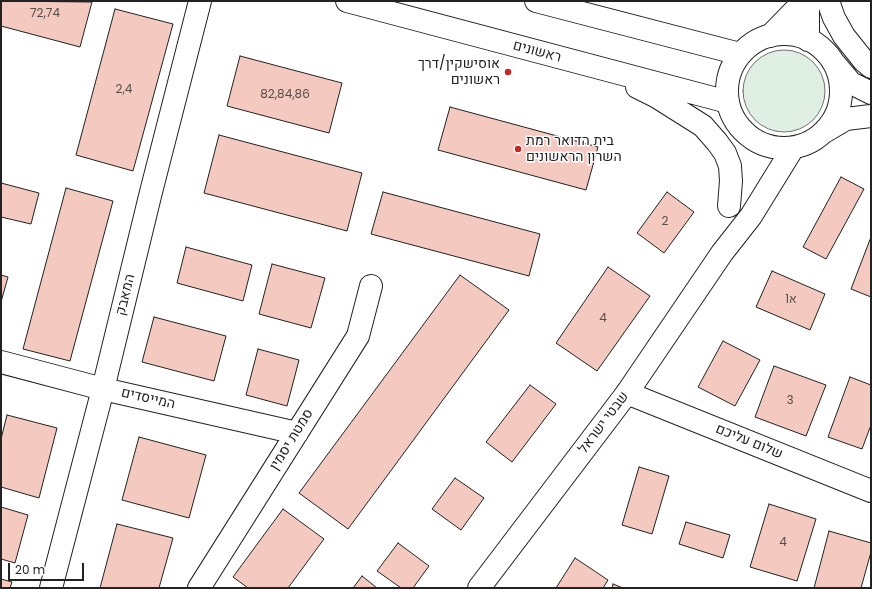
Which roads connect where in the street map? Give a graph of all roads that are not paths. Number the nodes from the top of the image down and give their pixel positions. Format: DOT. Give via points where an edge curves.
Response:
graph roads {
  1 [pos="200,1"];
  2 [pos="347,1"];
  3 [pos="536,1"];
  4 [pos="804,1"];
  5 [pos="808,1"];
  6 [pos="828,1"];
  7 [pos="770,36"];
  8 [pos="808,40"];
  9 [pos="740,54"];
  10 [pos="833,62"];
  11 [pos="594,67"];
  12 [pos="871,67"];
  13 [pos="871,93"];
  14 [pos="728,102"];
  15 [pos="871,116"];
  16 [pos="740,128"];
  17 [pos="823,133"];
  18 [pos="793,148"];
  19 [pos="729,206"];
  20 [pos="722,253"];
  21 [pos="371,286"];
  22 [pos="1,362"];
  23 [pos="104,389"];
  24 [pos="627,393"];
  25 [pos="297,433"];
  26 [pos="871,491"];
  27 [pos="51,588"];
  28 [pos="199,588"];
  29 [pos="479,588"];
  1 -- 23 [label="street, המאבק"];
  2 -- 11 [label="street, ראשונים"];
  3 -- 9 [label="street"];
  4 -- 7 [label="street"];
  5 -- 8 [label="street"];
  6 -- 12 [label="street" via="844,36"];
  7 -- 8 [label="street" via="789,35"];
  7 -- 9 [label="street" via="751,44"];
  8 -- 10 [label="street" via="820,47"];
  9 -- 14 [label="street" via="730,71"];
  10 -- 13 [label="street" via="851,82"];
  10 -- 17 [label="street" via="840,81 840,101 835,117"];
  11 -- 14 [label="street, ראשונים"];
  11 -- 19 [label="street" via="657,97 703,126 725,153 730,166"];
  14 -- 16 [label="street"];
  15 -- 17 [label="street" via="846,118"];
  16 -- 18 [label="street" via="748,136 773,147"];
  16 -- 19 [label="street, שבטי ישראל" via="741,153 738,175"];
  17 -- 18 [label="street" via="806,144"];
  18 -- 20 [label="street, שבטי ישראל" via="751,216"];
  19 -- 20 [label="street, שבטי ישראל"];
  20 -- 24 [label="street, שבטי ישראל"];
  21 -- 25 [label="street, סמטת יסמין" via="358,336"];
  22 -- 23 [label="street, המייסדים"];
  23 -- 25 [label="street, המייסדים"];
  23 -- 27 [label="street, המאבק"];
  24 -- 26 [label="street, שלום עליכם"];
  24 -- 29 [label="street, שבטי ישראל"];
  25 -- 28 [label="street, סמטת יסמין"];
}
